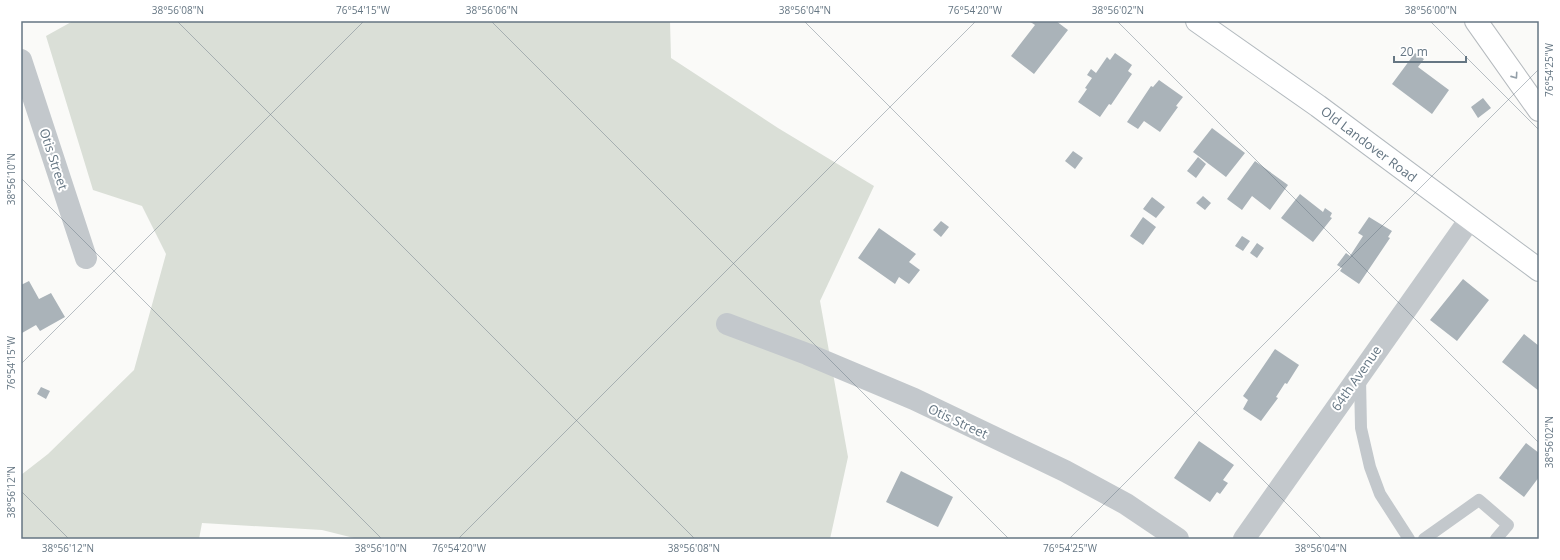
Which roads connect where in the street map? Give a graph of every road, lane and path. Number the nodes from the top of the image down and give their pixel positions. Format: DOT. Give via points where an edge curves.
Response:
graph roads {
  1 [pos="1197,21"];
  2 [pos="1476,21"];
  3 [pos="21,63"];
  4 [pos="1539,110"];
  5 [pos="1470,219"];
  6 [pos="86,258"];
  7 [pos="1539,270"];
  8 [pos="727,324"];
  9 [pos="1360,373"];
  10 [pos="1178,539"];
  11 [pos="1244,539"];
  12 [pos="1409,539"];
  13 [pos="1424,539"];
  14 [pos="1496,539"];
  1 -- 5 [label="street, Old Landover Road" via="1318,106"];
  2 -- 4 [label="street, one-way"];
  3 -- 6 [label="street, Otis Street"];
  5 -- 7 [label="street, Old Landover Road"];
  5 -- 9 [label="street, 64th Avenue"];
  8 -- 10 [label="street, Otis Street" via="914,399 1058,468 1126,504"];
  9 -- 11 [label="street, 64th Avenue"];
  9 -- 12 [label="lane" via="1361,428 1370,467 1380,494"];
  13 -- 14 [label="lane" via="1479,500 1508,525"];
}
